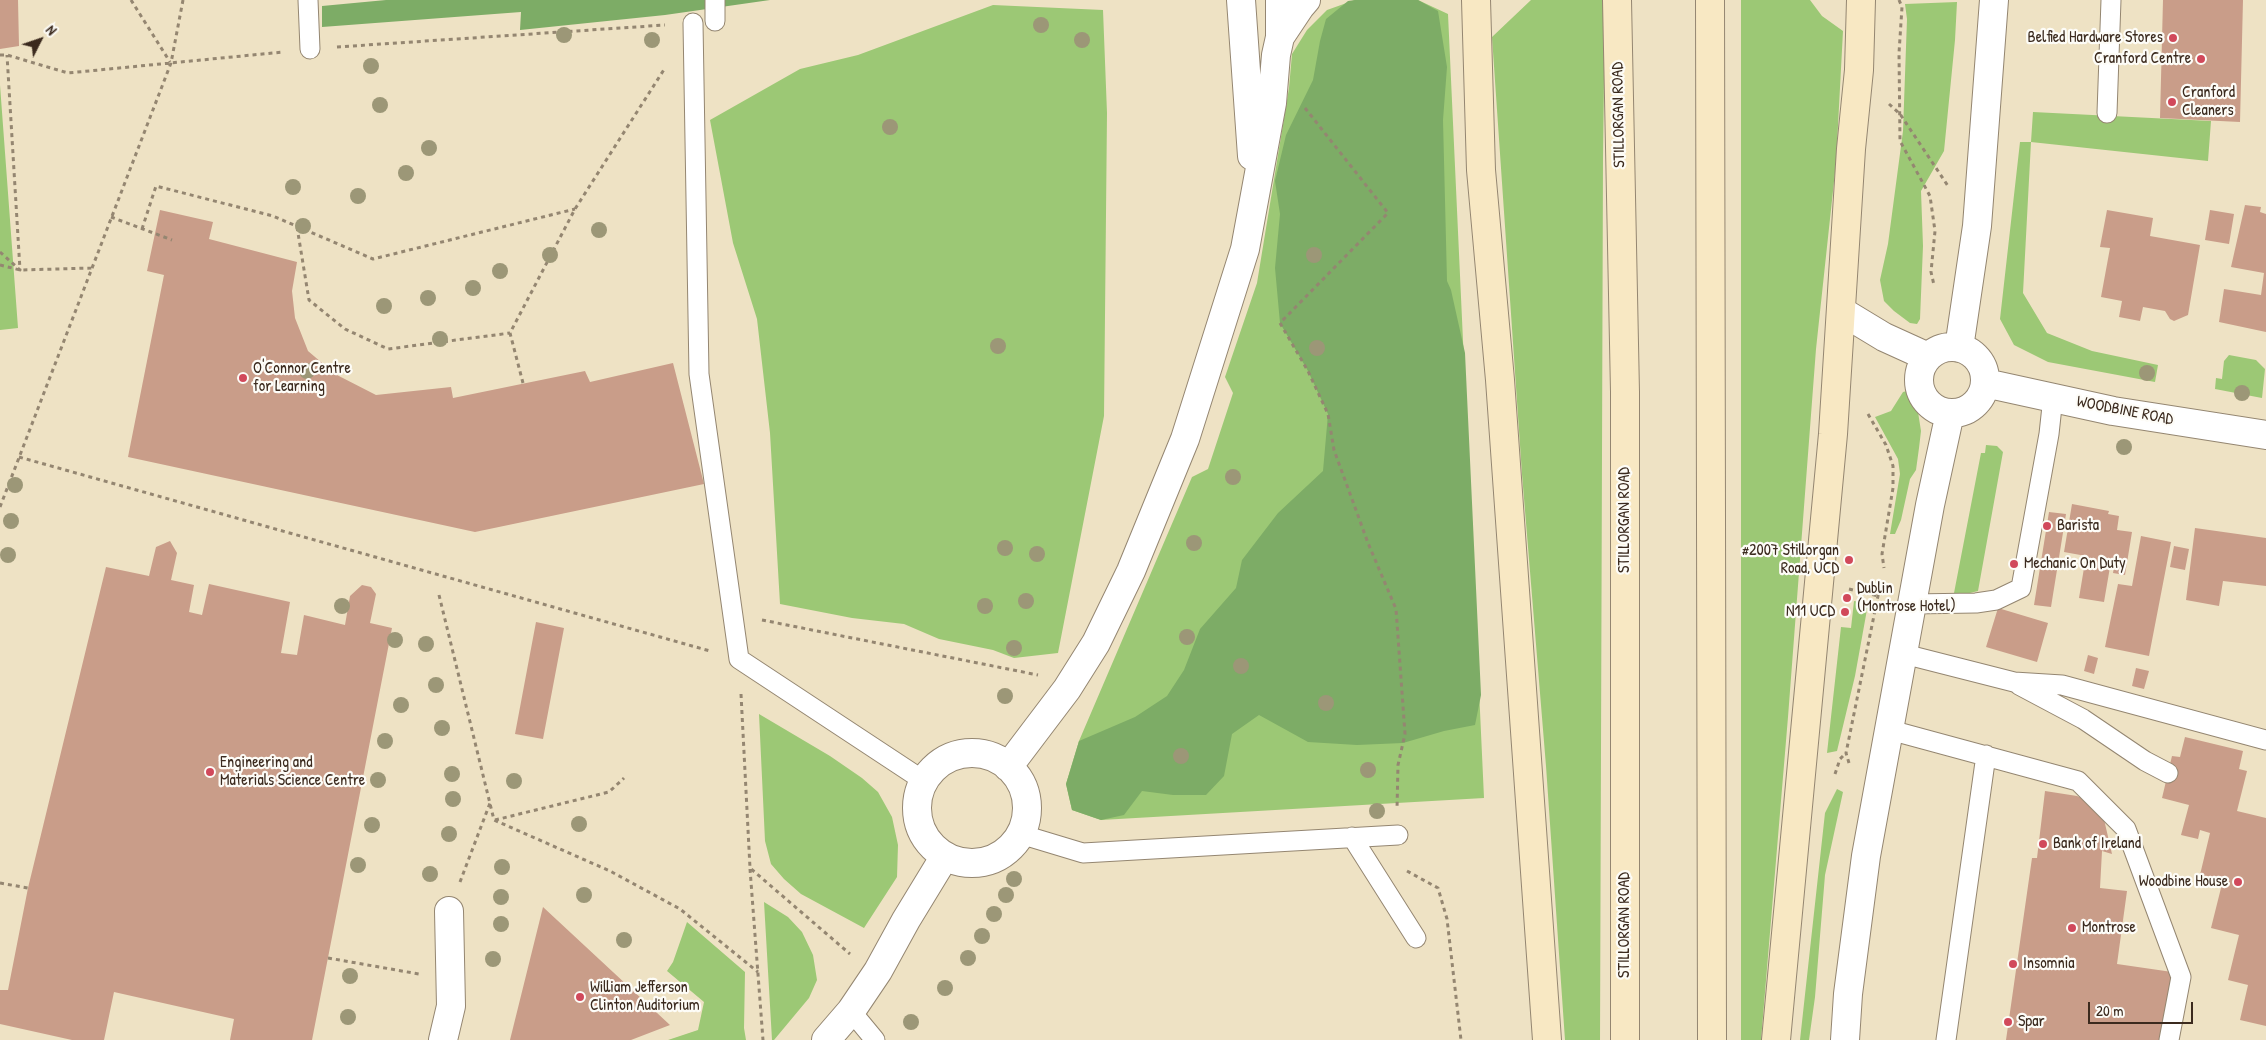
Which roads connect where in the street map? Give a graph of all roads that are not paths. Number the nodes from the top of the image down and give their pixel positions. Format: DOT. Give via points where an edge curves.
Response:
graph roads {
  1 [pos="308,0"];
  2 [pos="715,0"];
  3 [pos="1241,0"];
  4 [pos="1280,0"];
  5 [pos="1306,0"];
  6 [pos="1476,0"];
  7 [pos="1617,0"];
  8 [pos="1710,0"];
  9 [pos="1861,0"];
  10 [pos="1994,0"];
  11 [pos="2111,0"];
  12 [pos="715,21"];
  13 [pos="693,23"];
  14 [pos="1280,37"];
  15 [pos="310,49"];
  16 [pos="2107,113"];
  17 [pos="1255,194"];
  18 [pos="1841,311"];
  19 [pos="1959,348"];
  20 [pos="1928,357"];
  21 [pos="1985,383"];
  22 [pos="2054,397"];
  23 [pos="1950,413"];
  24 [pos="2266,435"];
  25 [pos="1912,604"];
  26 [pos="1904,654"];
  27 [pos="2014,682"];
  28 [pos="1890,730"];
  29 [pos="2266,740"];
  30 [pos="1986,755"];
  31 [pos="1008,767"];
  32 [pos="2168,772"];
  33 [pos="924,781"];
  34 [pos="1020,834"];
  35 [pos="1398,835"];
  36 [pos="1352,837"];
  37 [pos="945,856"];
  38 [pos="449,912"];
  39 [pos="1416,938"];
  40 [pos="851,1011"];
  41 [pos="443,1040"];
  42 [pos="826,1040"];
  43 [pos="875,1040"];
  44 [pos="1547,1040"];
  45 [pos="1625,1040"];
  46 [pos="1712,1040"];
  47 [pos="1776,1040"];
  48 [pos="1845,1040"];
  49 [pos="1946,1040"];
  50 [pos="2169,1040"];
  1 -- 15 [label="lane"];
  2 -- 12 [label="lane"];
  3 -- 17 [label="street"];
  4 -- 14 [label="street"];
  5 -- 14 [label="street"];
  6 -- 44 [label="main road" via="1481,170 1500,380"];
  7 -- 45 [label="main road, STILLORGAN ROAD" via="1625,392"];
  8 -- 46 [label="main road"];
  9 -- 18 [label="main road"];
  10 -- 19 [label="street" via="1977,217"];
  11 -- 16 [label="lane"];
  13 -- 33 [label="lane" via="699,374 739,659"];
  14 -- 17 [label="street"];
  17 -- 31 [label="street" via="1245,249 1186,439 1131,572 1096,643 1067,689"];
  18 -- 20 [label="street" via="1884,338"];
  18 -- 47 [label="main road" via="1803,772"];
  19 -- 20 [label="street" via="1949,347"];
  19 -- 21 [label="street" via="1976,357"];
  20 -- 23 [label="street" via="1919,376 1920,387 1930,405"];
  21 -- 22 [label="street, WOODBINE ROAD"];
  21 -- 23 [label="street" via="1977,402 1960,412"];
  22 -- 24 [label="street, WOODBINE ROAD" via="2113,411"];
  22 -- 25 [label="lane" via="2021,588 1996,600 1976,603"];
  23 -- 25 [label="street"];
  25 -- 26 [label="street"];
  26 -- 27 [label="lane"];
  26 -- 28 [label="street"];
  27 -- 29 [label="lane" via="2062,685"];
  27 -- 32 [label="lane" via="2083,719 2145,761"];
  28 -- 30 [label="lane"];
  28 -- 48 [label="street" via="1866,856"];
  30 -- 49 [label="lane"];
  30 -- 50 [label="lane" via="2078,781 2126,829 2181,977"];
  31 -- 33 [label="street" via="994,757 960,754 944,760 930,771"];
  31 -- 34 [label="street" via="1017,776 1026,798 1027,810"];
  33 -- 37 [label="street" via="917,801 917,817 932,846"];
  34 -- 36 [label="lane" via="1083,853"];
  34 -- 37 [label="street" via="1010,848 996,858 979,863"];
  35 -- 36 [label="lane"];
  36 -- 39 [label="lane"];
  37 -- 40 [label="street"];
  38 -- 41 [label="street" via="451,1006"];
  40 -- 42 [label="street"];
  40 -- 43 [label="lane"];
}
